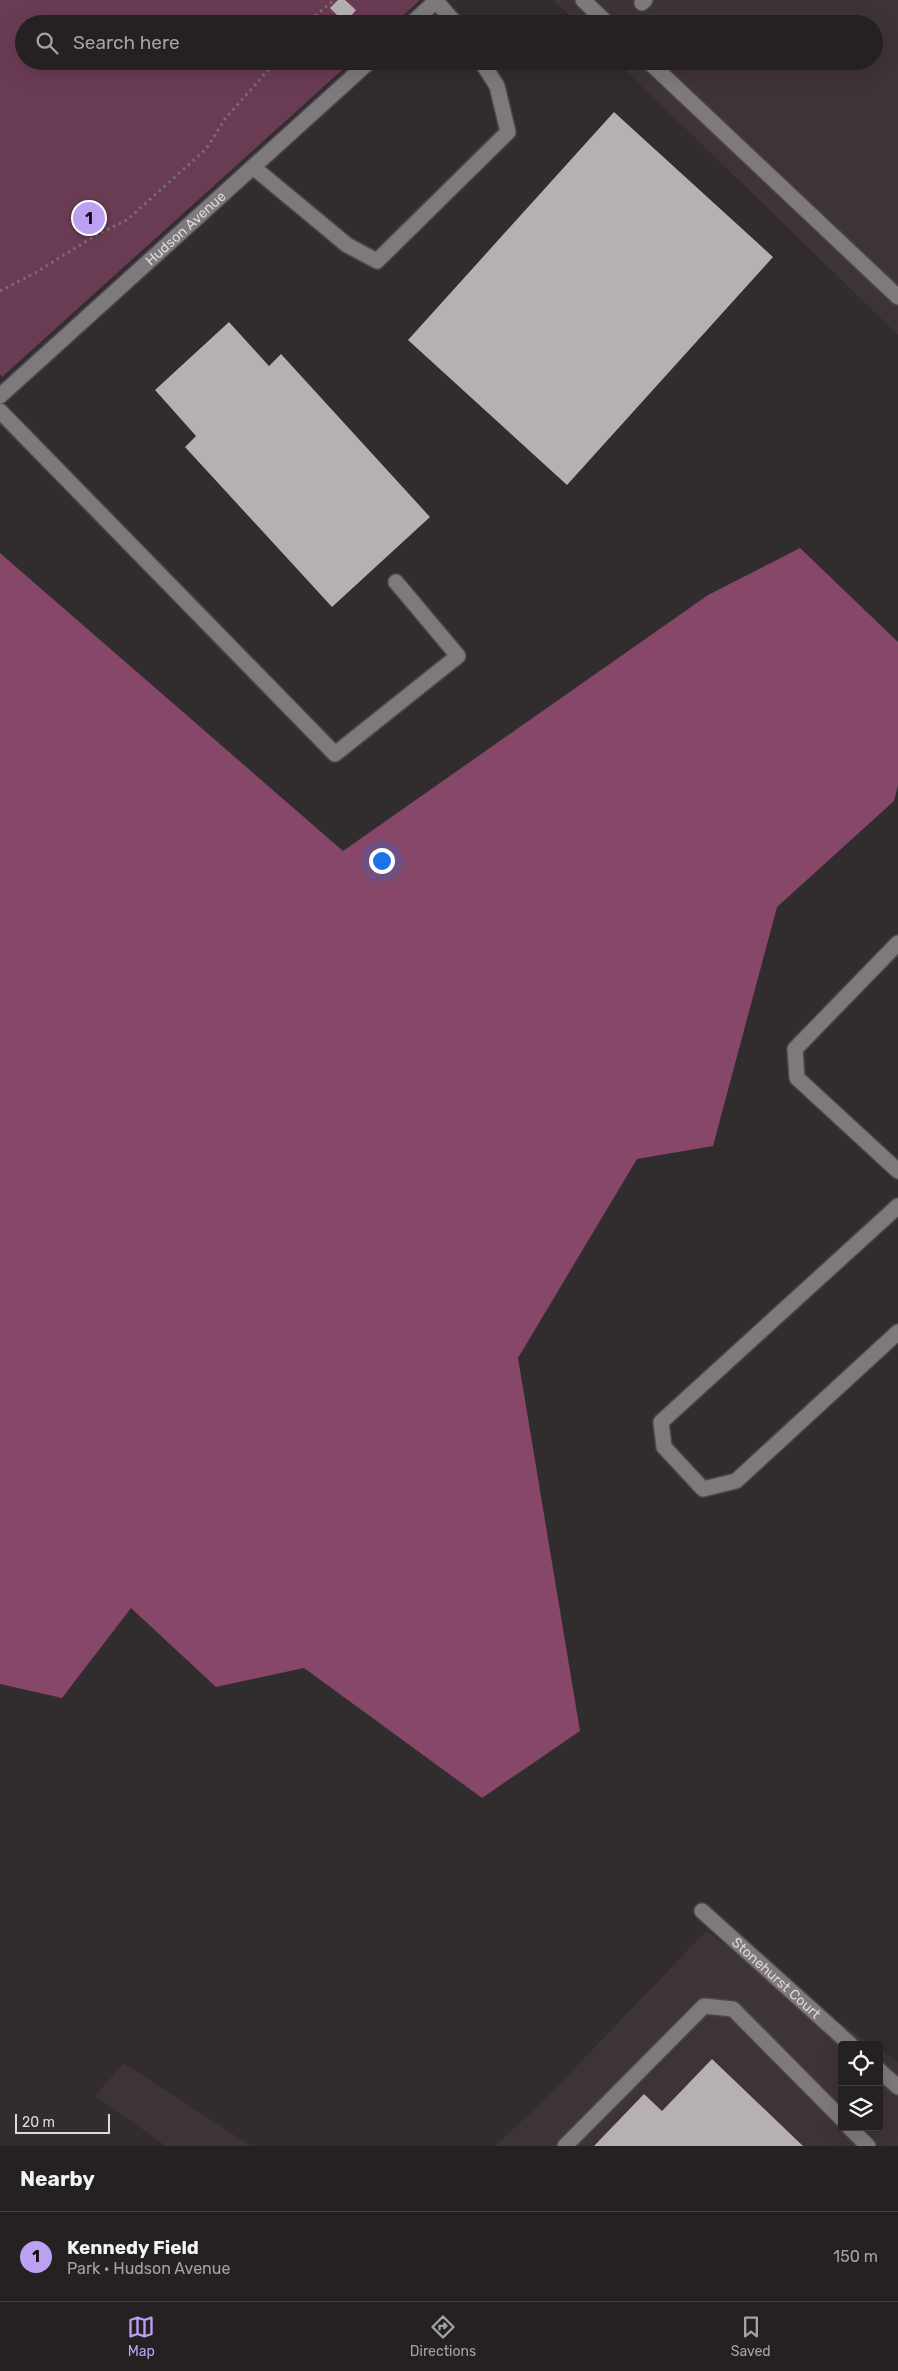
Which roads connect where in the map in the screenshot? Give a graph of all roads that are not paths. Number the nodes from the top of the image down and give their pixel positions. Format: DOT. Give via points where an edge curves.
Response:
graph roads {
  1 [pos="437,0"];
  2 [pos="583,0"];
  3 [pos="421,15"];
  4 [pos="449,15"];
  5 [pos="599,15"];
  6 [pos="360,70"];
  7 [pos="487,70"];
  8 [pos="658,70"];
  9 [pos="253,167"];
  10 [pos="898,297"];
  11 [pos="0,396"];
  12 [pos="0,411"];
  13 [pos="396,582"];
  14 [pos="898,943"];
  15 [pos="898,1171"];
  16 [pos="898,1206"];
  17 [pos="898,1332"];
  18 [pos="702,1912"];
  19 [pos="847,2041"];
  20 [pos="883,2074"];
  21 [pos="898,2087"];
  22 [pos="838,2115"];
  23 [pos="854,2131"];
  24 [pos="565,2146"];
  25 [pos="868,2146"];
  1 -- 3 [label="street"];
  1 -- 4 [label="street"];
  2 -- 5 [label="street"];
  6 -- 9 [label="street, Hudson Avenue"];
  7 -- 9 [label="street" via="497,86 508,132 377,261 347,245"];
  8 -- 10 [label="street"];
  9 -- 11 [label="street, Hudson Avenue"];
  12 -- 13 [label="street" via="335,754 458,656"];
  14 -- 15 [label="street" via="795,1049 796,1078"];
  16 -- 17 [label="street" via="661,1422 664,1447 703,1488 736,1481"];
  18 -- 19 [label="street, Stonehurst Court"];
  20 -- 21 [label="street"];
  22 -- 24 [label="street" via="733,2009 704,2006"];
  23 -- 25 [label="street"];
}
